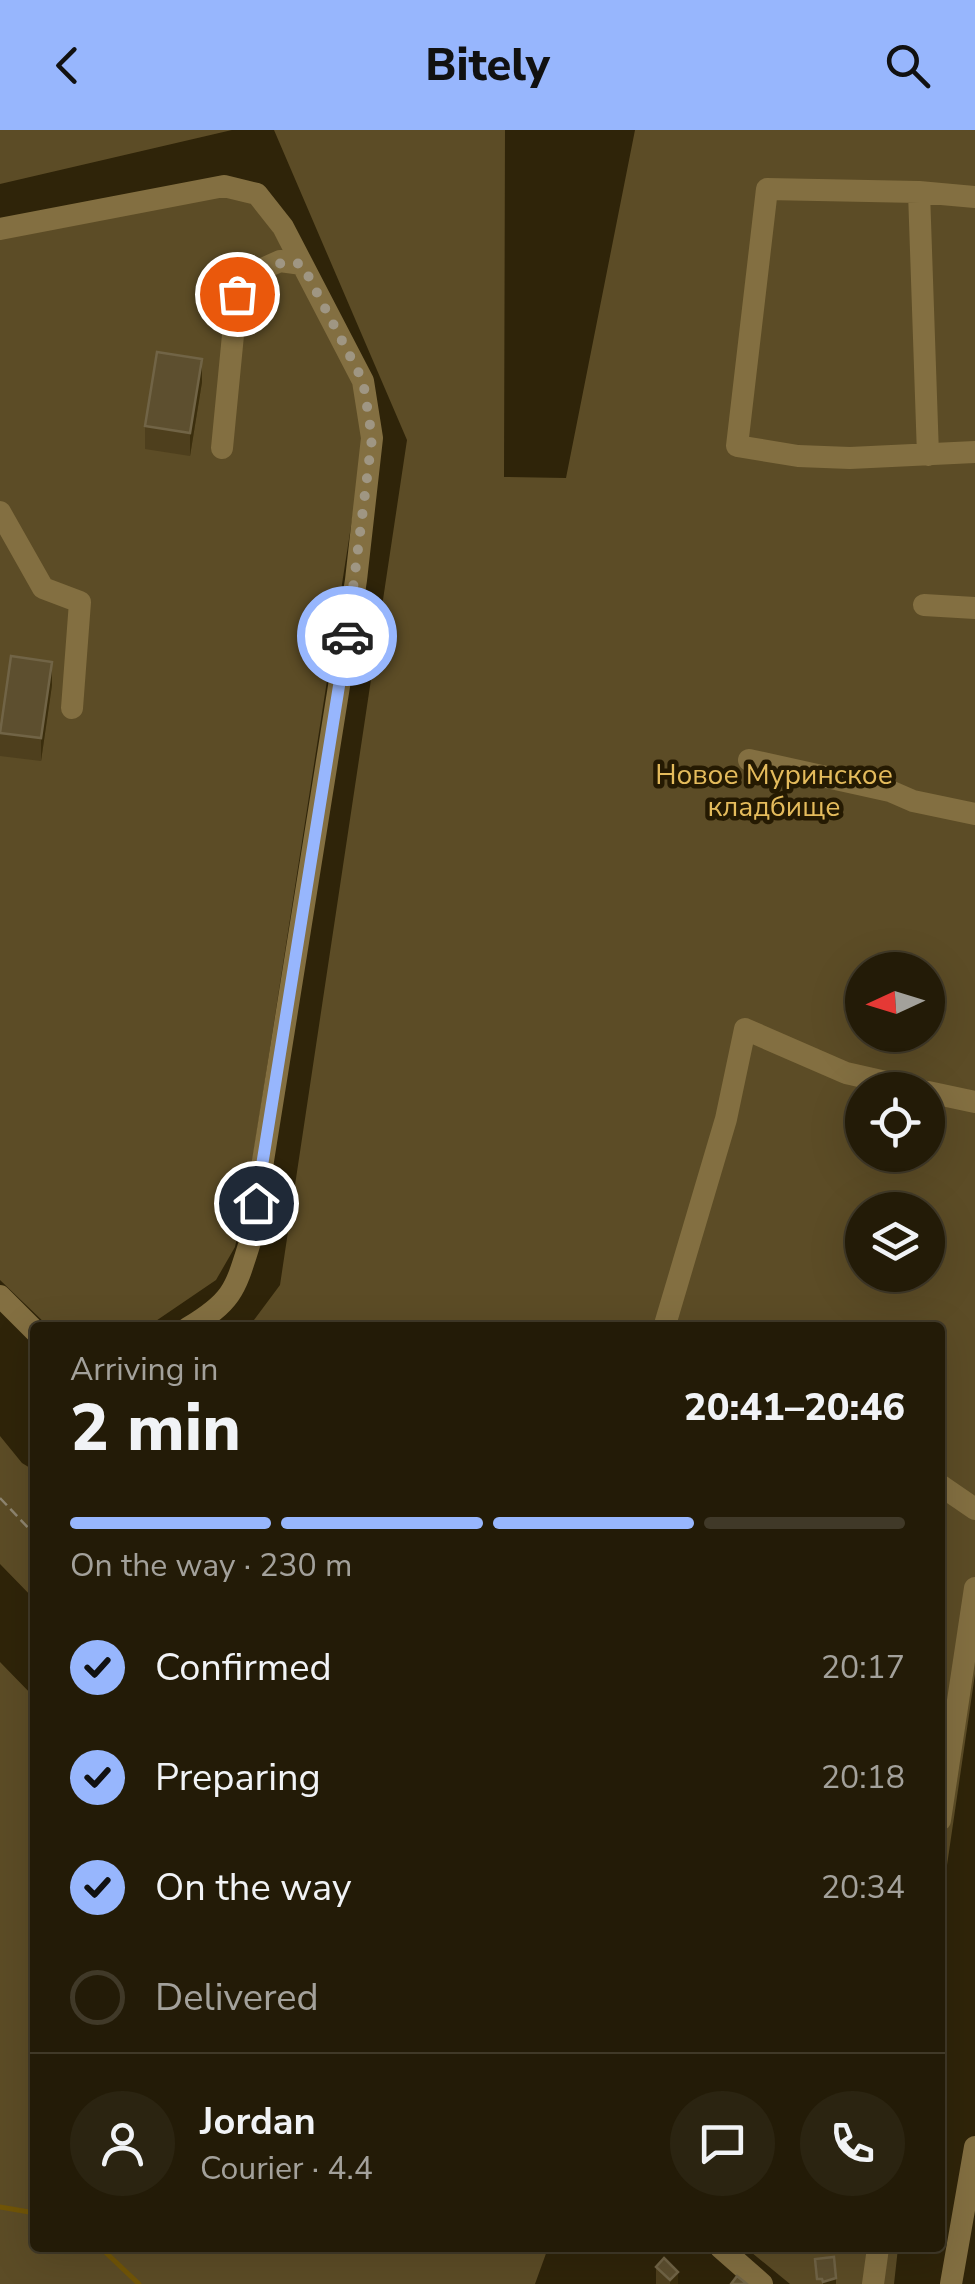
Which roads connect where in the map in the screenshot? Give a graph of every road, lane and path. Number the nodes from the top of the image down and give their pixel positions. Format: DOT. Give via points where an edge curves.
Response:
graph roads {
  1 [pos="919,192"];
  2 [pos="975,198"];
  3 [pos="0,229"];
  4 [pos="302,264"];
  5 [pos="222,448"];
  6 [pos="975,452"];
  7 [pos="928,454"];
  8 [pos="0,512"];
  9 [pos="924,605"];
  10 [pos="975,608"];
  11 [pos="72,708"];
  12 [pos="749,760"];
  13 [pos="975,814"];
  14 [pos="845,1073"];
  15 [pos="945,1096"];
  16 [pos="975,1102"];
  17 [pos="0,1296"];
  18 [pos="197,1322"];
  19 [pos="666,1322"];
  20 [pos="30,1326"];
  21 [pos="945,1488"];
  22 [pos="0,1498"];
  23 [pos="975,1509"];
  24 [pos="30,1530"];
  25 [pos="975,1588"];
  26 [pos="945,1755"];
  27 [pos="975,2147"];
  28 [pos="726,2252"];
  29 [pos="877,2252"];
  30 [pos="762,2284"];
  31 [pos="873,2284"];
  32 [pos="951,2284"];
  1 -- 2 [label="street"];
  1 -- 7 [label="street"];
  1 -- 7 [label="street" via="767,189 736,446 798,456"];
  3 -- 4 [label="street" via="224,186 258,194"];
  4 -- 5 [label="street" via="280,261 260,270 237,294"];
  4 -- 18 [label="street" via="363,381 372,438 356,580 250,1242 236,1287"];
  6 -- 7 [label="street"];
  8 -- 11 [label="street" via="43,588 80,602"];
  9 -- 10 [label="street"];
  12 -- 13 [label="street"];
  14 -- 19 [label="street" via="745,1029 726,1119"];
  15 -- 16 [label="street"];
  17 -- 20 [label="street"];
  21 -- 23 [label="street"];
  22 -- 24 [label="path"];
  25 -- 26 [label="street"];
  27 -- 32 [label="street"];
  28 -- 30 [label="street"];
  29 -- 31 [label="street"];
}
